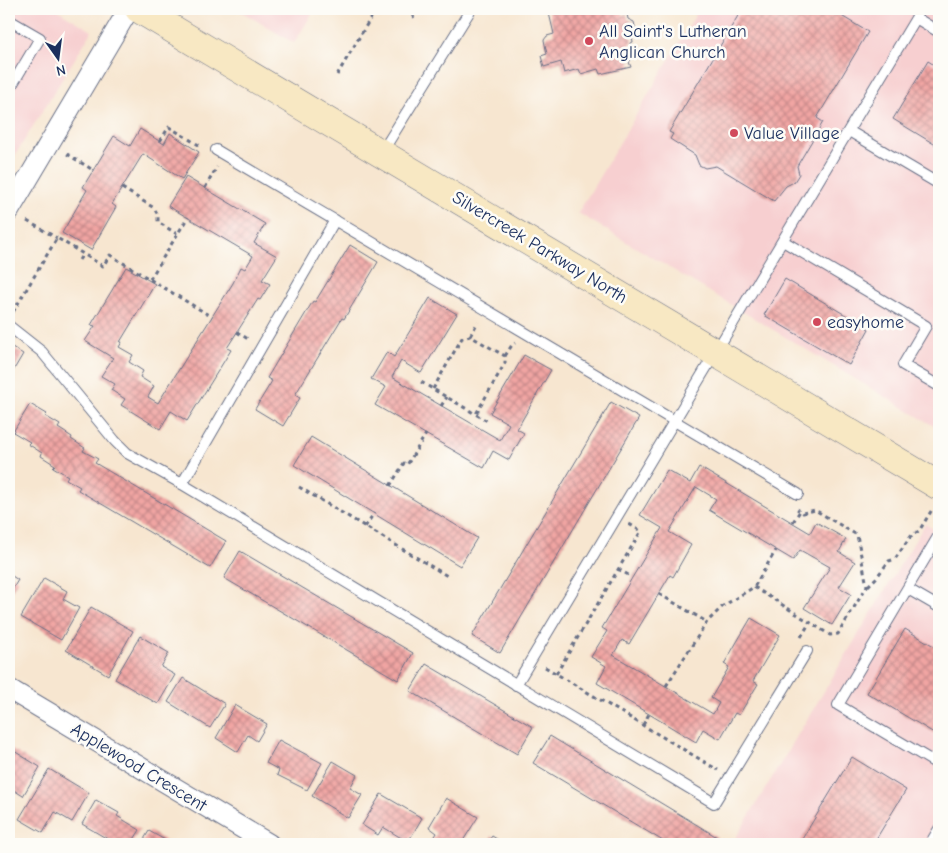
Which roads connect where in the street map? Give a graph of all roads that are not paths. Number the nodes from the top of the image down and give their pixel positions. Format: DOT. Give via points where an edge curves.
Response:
graph roads {
  1 [pos="129,9"];
  2 [pos="139,9"];
  3 [pos="471,9"];
  4 [pos="9,20"];
  5 [pos="939,32"];
  6 [pos="9,90"];
  7 [pos="849,131"];
  8 [pos="220,152"];
  9 [pos="382,153"];
  10 [pos="939,184"];
  11 [pos="9,211"];
  12 [pos="335,220"];
  13 [pos="783,241"];
  14 [pos="9,326"];
  15 [pos="717,352"];
  16 [pos="939,386"];
  17 [pos="674,421"];
  18 [pos="182,484"];
  19 [pos="798,494"];
  20 [pos="937,496"];
  21 [pos="939,535"];
  22 [pos="908,589"];
  23 [pos="939,607"];
  24 [pos="807,651"];
  25 [pos="516,685"];
  26 [pos="9,689"];
  27 [pos="939,765"];
  28 [pos="939,829"];
  29 [pos="269,844"];
  30 [pos="930,844"];
  1 -- 11 [label="street"];
  2 -- 9 [label="main road, Silvercreek Parkway North"];
  3 -- 9 [label="lane"];
  4 -- 6 [label="lane" via="40,38"];
  5 -- 7 [label="lane" via="916,18"];
  7 -- 10 [label="lane"];
  7 -- 13 [label="lane"];
  8 -- 12 [label="lane"];
  9 -- 15 [label="main road, Silvercreek Parkway North"];
  12 -- 17 [label="lane"];
  12 -- 18 [label="lane"];
  13 -- 15 [label="lane"];
  13 -- 16 [label="lane" via="926,326 903,365"];
  14 -- 18 [label="lane" via="42,352 127,453"];
  15 -- 17 [label="lane"];
  15 -- 20 [label="main road, Silvercreek Parkway North"];
  17 -- 19 [label="lane"];
  17 -- 25 [label="lane"];
  18 -- 25 [label="lane"];
  21 -- 22 [label="lane"];
  22 -- 23 [label="lane"];
  22 -- 27 [label="lane" via="838,705"];
  24 -- 25 [label="lane" via="714,804"];
  26 -- 29 [label="street, Applewood Crescent"];
  28 -- 30 [label="lane"];
}
